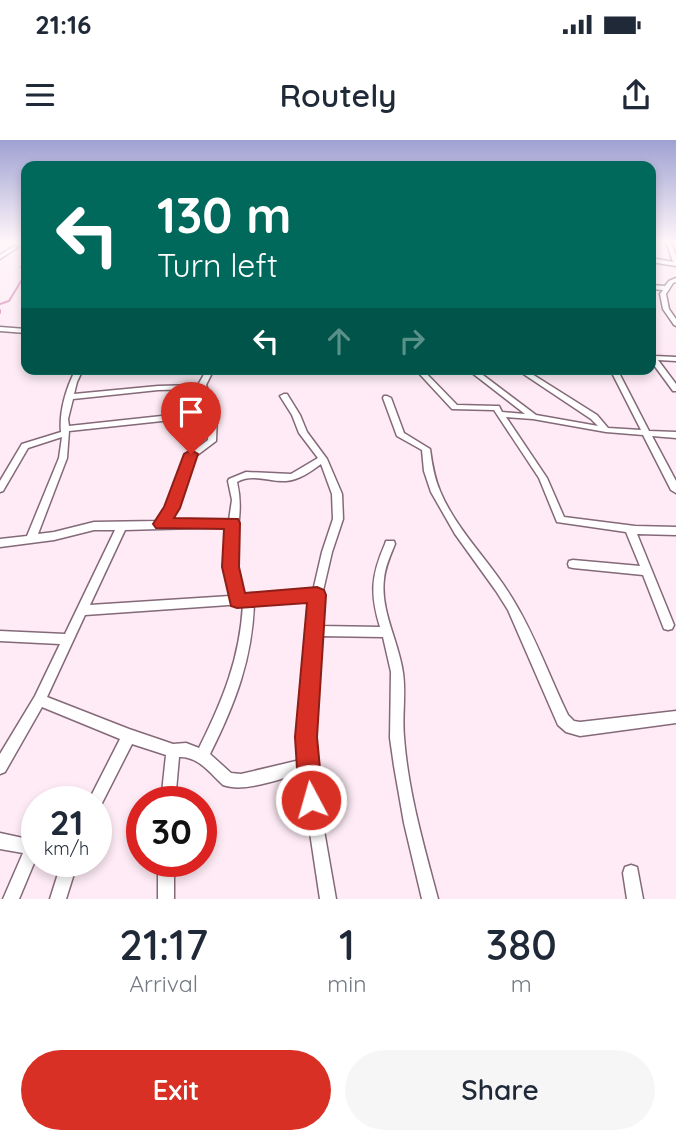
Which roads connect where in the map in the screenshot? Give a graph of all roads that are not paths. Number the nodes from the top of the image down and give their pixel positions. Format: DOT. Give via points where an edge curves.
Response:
graph roads {
  1 [pos="676,280"];
  2 [pos="656,287"];
  3 [pos="666,288"];
  4 [pos="676,324"];
  5 [pos="0,329"];
  6 [pos="21,331"];
  7 [pos="656,357"];
  8 [pos="676,359"];
  9 [pos="656,363"];
  10 [pos="78,375"];
  11 [pos="208,375"];
  12 [pos="424,375"];
  13 [pos="478,375"];
  14 [pos="529,375"];
  15 [pos="616,375"];
  16 [pos="202,387"];
  17 [pos="676,389"];
  18 [pos="284,396"];
  19 [pos="69,397"];
  20 [pos="387,398"];
  21 [pos="213,413"];
  22 [pos="501,414"];
  23 [pos="534,417"];
  24 [pos="606,430"];
  25 [pos="65,431"];
  26 [pos="649,435"];
  27 [pos="676,435"];
  28 [pos="323,460"];
  29 [pos="0,489"];
  30 [pos="676,490"];
  31 [pos="232,523"];
  32 [pos="162,524"];
  33 [pos="122,526"];
  34 [pos="630,529"];
  35 [pos="676,531"];
  36 [pos="31,539"];
  37 [pos="0,543"];
  38 [pos="390,544"];
  39 [pos="573,564"];
  40 [pos="646,570"];
  41 [pos="317,595"];
  42 [pos="243,600"];
  43 [pos="82,610"];
  44 [pos="668,625"];
  45 [pos="314,631"];
  46 [pos="386,632"];
  47 [pos="0,636"];
  48 [pos="69,639"];
  49 [pos="39,700"];
  50 [pos="676,717"];
  51 [pos="129,736"];
  52 [pos="173,751"];
  53 [pos="202,756"];
  54 [pos="307,765"];
  55 [pos="0,767"];
  56 [pos="103,786"];
  57 [pos="170,786"];
  58 [pos="0,841"];
  59 [pos="21,845"];
  60 [pos="631,873"];
  61 [pos="21,877"];
  62 [pos="65,877"];
  63 [pos="166,877"];
  64 [pos="11,899"];
  65 [pos="58,899"];
  66 [pos="166,899"];
  67 [pos="328,899"];
  68 [pos="430,899"];
  69 [pos="635,899"];
  1 -- 3 [label="street"];
  2 -- 3 [label="street"];
  3 -- 4 [label="street" via="664,301"];
  5 -- 6 [label="street"];
  7 -- 8 [label="street"];
  9 -- 17 [label="street"];
  10 -- 19 [label="street"];
  11 -- 16 [label="street"];
  12 -- 22 [label="street" via="455,407 491,406"];
  13 -- 23 [label="street"];
  14 -- 24 [label="street" via="594,416"];
  15 -- 26 [label="street"];
  16 -- 19 [label="street"];
  16 -- 21 [label="street"];
  18 -- 28 [label="street"];
  19 -- 25 [label="street"];
  20 -- 50 [label="street" via="400,434 426,449 433,488 513,609 563,720 580,729"];
  21 -- 25 [label="street"];
  21 -- 32 [label="street" via="214,439 188,458 179,491"];
  22 -- 23 [label="street"];
  22 -- 34 [label="street" via="543,478 561,520"];
  23 -- 24 [label="street"];
  24 -- 26 [label="street"];
  25 -- 29 [label="street" via="24,446"];
  25 -- 36 [label="street" via="63,458"];
  26 -- 27 [label="street"];
  26 -- 30 [label="street"];
  28 -- 31 [label="street" via="291,477 254,474 234,480"];
  28 -- 41 [label="street" via="337,494 338,519"];
  31 -- 32 [label="street"];
  31 -- 42 [label="street" via="230,567"];
  32 -- 33 [label="street"];
  33 -- 36 [label="street" via="94,526"];
  33 -- 43 [label="street"];
  34 -- 35 [label="street"];
  34 -- 40 [label="street"];
  36 -- 37 [label="street"];
  38 -- 46 [label="street" via="379,565 376,586"];
  39 -- 40 [label="street"];
  40 -- 44 [label="street"];
  41 -- 42 [label="street"];
  41 -- 45 [label="street"];
  42 -- 43 [label="street"];
  42 -- 53 [label="street" via="248,631 235,691"];
  43 -- 48 [label="street"];
  45 -- 46 [label="street"];
  45 -- 54 [label="street"];
  46 -- 68 [label="street" via="394,649 397,675 398,746"];
  47 -- 48 [label="street"];
  48 -- 49 [label="street"];
  49 -- 51 [label="street"];
  49 -- 55 [label="street"];
  51 -- 52 [label="street"];
  51 -- 56 [label="street"];
  52 -- 53 [label="street"];
  52 -- 57 [label="street"];
  53 -- 54 [label="street" via="228,780"];
  54 -- 67 [label="street"];
  58 -- 59 [label="street"];
  60 -- 69 [label="street"];
  61 -- 64 [label="street"];
  62 -- 65 [label="street"];
  63 -- 66 [label="street"];
}
